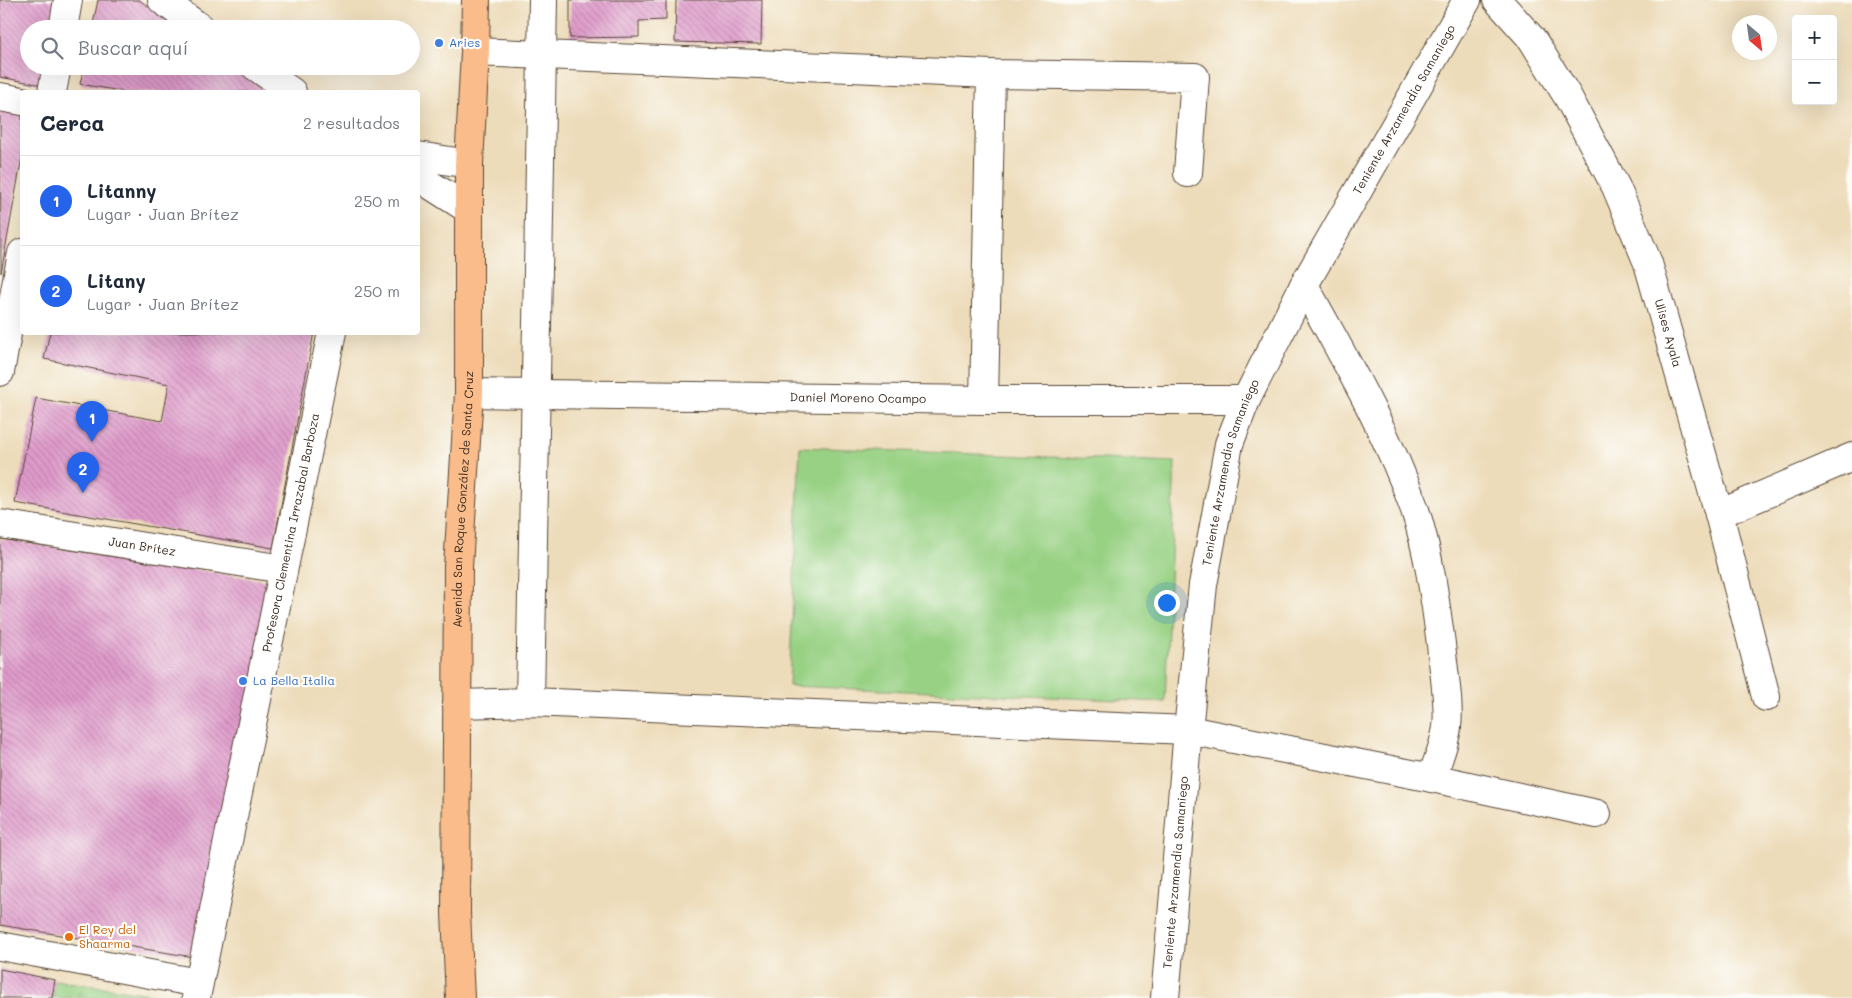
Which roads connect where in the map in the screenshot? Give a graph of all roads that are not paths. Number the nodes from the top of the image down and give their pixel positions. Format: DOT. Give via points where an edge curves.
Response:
graph roads {
  1 [pos="68,0"];
  2 [pos="162,0"];
  3 [pos="476,0"];
  4 [pos="543,0"];
  5 [pos="1467,0"];
  6 [pos="1497,0"];
  7 [pos="65,20"];
  8 [pos="190,20"];
  9 [pos="476,52"];
  10 [pos="543,56"];
  11 [pos="991,74"];
  12 [pos="55,75"];
  13 [pos="268,75"];
  14 [pos="52,90"];
  15 [pos="289,90"];
  16 [pos="0,97"];
  17 [pos="20,102"];
  18 [pos="420,156"];
  19 [pos="469,164"];
  20 [pos="1188,174"];
  21 [pos="420,178"];
  22 [pos="468,209"];
  23 [pos="20,263"];
  24 [pos="1304,285"];
  25 [pos="331,335"];
  26 [pos="0,372"];
  27 [pos="469,393"];
  28 [pos="536,394"];
  29 [pos="984,400"];
  30 [pos="1246,400"];
  31 [pos="1852,457"];
  32 [pos="1719,514"];
  33 [pos="0,524"];
  34 [pos="284,569"];
  35 [pos="1766,697"];
  36 [pos="530,702"];
  37 [pos="457,704"];
  38 [pos="1188,730"];
  39 [pos="1432,778"];
  40 [pos="1597,814"];
  41 [pos="0,946"];
  42 [pos="197,991"];
  43 [pos="460,998"];
  44 [pos="1165,998"];
  1 -- 7 [label="street"];
  2 -- 8 [label="street"];
  3 -- 9 [label="highway, Avenida San Roque González de Santa Cruz"];
  4 -- 10 [label="street"];
  5 -- 24 [label="street, Teniente Arzamendia Samaniego"];
  6 -- 32 [label="street, Ulises Ayala" via="1532,39 1568,97 1616,187 1648,263"];
  9 -- 10 [label="street"];
  9 -- 19 [label="highway, Avenida San Roque González de Santa Cruz"];
  10 -- 11 [label="street"];
  10 -- 28 [label="street"];
  11 -- 20 [label="street" via="1195,77"];
  11 -- 29 [label="street"];
  12 -- 14 [label="street"];
  13 -- 15 [label="street"];
  16 -- 17 [label="street"];
  18 -- 19 [label="street"];
  19 -- 22 [label="highway, Avenida San Roque González de Santa Cruz"];
  21 -- 22 [label="street"];
  22 -- 27 [label="highway, Avenida San Roque González de Santa Cruz"];
  23 -- 26 [label="street"];
  24 -- 30 [label="street, Teniente Arzamendia Samaniego"];
  24 -- 39 [label="street" via="1397,464 1415,511 1426,553 1444,669 1447,726"];
  25 -- 34 [label="street, Profesora Clementina Irrazabal Barboza"];
  27 -- 28 [label="street, Daniel Moreno Ocampo"];
  27 -- 37 [label="highway, Avenida San Roque González de Santa Cruz" via="458,567"];
  28 -- 29 [label="street, Daniel Moreno Ocampo"];
  28 -- 36 [label="street"];
  29 -- 30 [label="street, Daniel Moreno Ocampo"];
  30 -- 38 [label="street, Teniente Arzamendia Samaniego" via="1229,444 1216,506 1203,585"];
  31 -- 32 [label="street"];
  32 -- 35 [label="street, Ulises Ayala"];
  33 -- 34 [label="street, Juan Brítez"];
  34 -- 42 [label="street, Profesora Clementina Irrazabal Barboza"];
  36 -- 37 [label="street"];
  36 -- 38 [label="street"];
  37 -- 43 [label="highway, Avenida San Roque González de Santa Cruz" via="456,913"];
  38 -- 39 [label="street"];
  38 -- 44 [label="street, Teniente Arzamendia Samaniego"];
  39 -- 40 [label="street"];
  41 -- 42 [label="street"];
}
